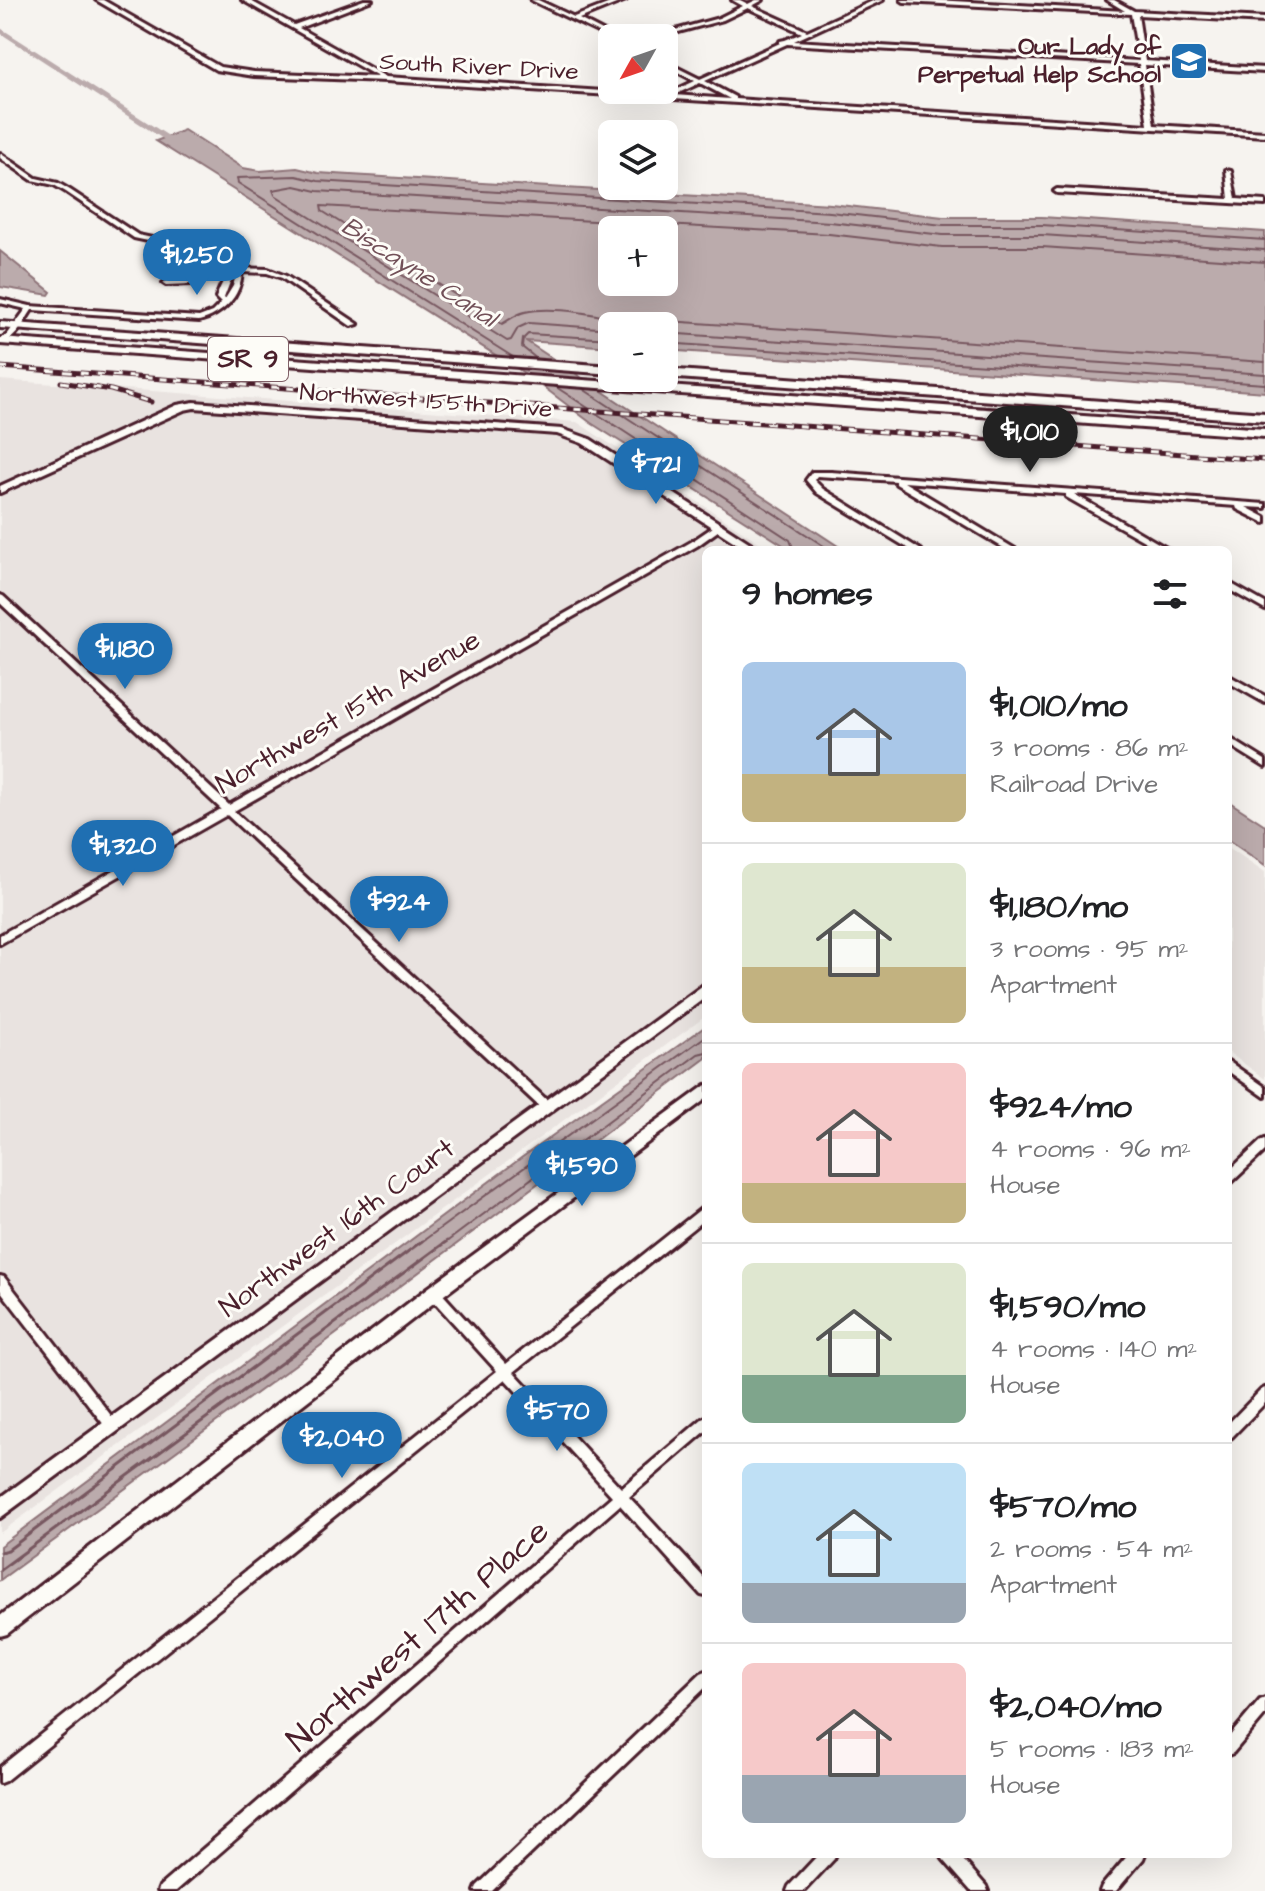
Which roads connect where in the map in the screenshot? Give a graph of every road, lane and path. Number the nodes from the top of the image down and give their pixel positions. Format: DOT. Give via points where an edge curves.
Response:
graph roads {
  1 [pos="99,0"];
  2 [pos="245,0"];
  3 [pos="369,0"];
  4 [pos="534,0"];
  5 [pos="623,0"];
  6 [pos="735,0"];
  7 [pos="760,0"];
  8 [pos="880,0"];
  9 [pos="904,0"];
  10 [pos="1110,0"];
  11 [pos="1135,0"];
  12 [pos="747,6"];
  13 [pos="1124,6"];
  14 [pos="1135,14"];
  15 [pos="574,19"];
  16 [pos="1265,20"];
  17 [pos="295,27"];
  18 [pos="678,30"];
  19 [pos="598,31"];
  20 [pos="807,33"];
  21 [pos="782,42"];
  22 [pos="1143,63"];
  23 [pos="678,70"];
  24 [pos="1265,70"];
  25 [pos="386,79"];
  26 [pos="699,81"];
  27 [pos="678,91"];
  28 [pos="598,93"];
  29 [pos="678,98"];
  30 [pos="739,101"];
  31 [pos="1151,126"];
  32 [pos="1265,134"];
  33 [pos="0,155"];
  34 [pos="1228,171"];
  35 [pos="1057,191"];
  36 [pos="1233,201"];
  37 [pos="1265,203"];
  38 [pos="200,263"];
  39 [pos="239,270"];
  40 [pos="166,283"];
  41 [pos="0,301"];
  42 [pos="30,308"];
  43 [pos="354,324"];
  44 [pos="0,325"];
  45 [pos="15,326"];
  46 [pos="1,341"];
  47 [pos="598,369"];
  48 [pos="678,374"];
  49 [pos="1265,417"];
  50 [pos="1265,433"];
  51 [pos="897,481"];
  52 [pos="0,490"];
  53 [pos="1064,492"];
  54 [pos="1235,504"];
  55 [pos="1265,506"];
  56 [pos="1265,520"];
  57 [pos="719,526"];
  58 [pos="749,546"];
  59 [pos="910,546"];
  60 [pos="1006,546"];
  61 [pos="1159,546"];
  62 [pos="1232,587"];
  63 [pos="0,598"];
  64 [pos="1265,607"];
  65 [pos="1232,680"];
  66 [pos="1265,700"];
  67 [pos="1232,743"];
  68 [pos="1265,764"];
  69 [pos="228,808"];
  70 [pos="0,940"];
  71 [pos="702,992"];
  72 [pos="1232,1068"];
  73 [pos="1265,1093"];
  74 [pos="702,1094"];
  75 [pos="546,1106"];
  76 [pos="1265,1144"];
  77 [pos="1232,1175"];
  78 [pos="702,1214"];
  79 [pos="0,1281"];
  80 [pos="434,1293"];
  81 [pos="507,1372"];
  82 [pos="1265,1394"];
  83 [pos="112,1426"];
  84 [pos="702,1426"];
  85 [pos="1232,1429"];
  86 [pos="621,1497"];
  87 [pos="0,1509"];
  88 [pos="702,1586"];
  89 [pos="0,1627"];
  90 [pos="702,1682"];
  91 [pos="1265,1705"];
  92 [pos="1232,1743"];
  93 [pos="0,1776"];
  94 [pos="825,1858"];
  95 [pos="952,1858"];
  96 [pos="1135,1858"];
  97 [pos="165,1891"];
  98 [pos="482,1891"];
  99 [pos="794,1891"];
  100 [pos="981,1891"];
  101 [pos="1107,1891"];
  1 -- 25 [label="street, South River Drive" via="218,69"];
  2 -- 17 [label="street"];
  3 -- 17 [label="street"];
  4 -- 15 [label="street"];
  5 -- 15 [label="street"];
  6 -- 12 [label="street"];
  7 -- 12 [label="street"];
  8 -- 20 [label="street"];
  9 -- 14 [label="street"];
  10 -- 13 [label="street"];
  11 -- 13 [label="street"];
  12 -- 18 [label="street"];
  12 -- 20 [label="street"];
  13 -- 14 [label="street"];
  14 -- 16 [label="street"];
  14 -- 22 [label="street"];
  15 -- 19 [label="street"];
  17 -- 25 [label="street"];
  20 -- 21 [label="street"];
  21 -- 22 [label="street"];
  21 -- 26 [label="street"];
  22 -- 24 [label="street"];
  22 -- 31 [label="street"];
  23 -- 26 [label="street"];
  25 -- 28 [label="street, South River Drive"];
  26 -- 27 [label="street"];
  26 -- 30 [label="street"];
  29 -- 30 [label="street, South River Drive"];
  30 -- 31 [label="street, South River Drive"];
  31 -- 32 [label="street, South River Drive"];
  33 -- 39 [label="street" via="34,179 68,191 136,237 211,252"];
  34 -- 36 [label="street"];
  35 -- 36 [label="street"];
  36 -- 37 [label="street"];
  38 -- 40 [label="street" via="189,283"];
  39 -- 42 [label="street" via="240,282 229,299 216,314 199,319"];
  39 -- 43 [label="street" via="284,277"];
  41 -- 42 [label="street"];
  42 -- 45 [label="street"];
  44 -- 45 [label="main road, SR 9"];
  45 -- 46 [label="street"];
  45 -- 47 [label="main road, SR 9"];
  46 -- 50 [label="main road, SR 9"];
  48 -- 49 [label="main road"];
  51 -- 53 [label="street"];
  51 -- 59 [label="street" via="831,474 815,474 810,480"];
  51 -- 60 [label="street"];
  52 -- 57 [label="street, Northwest 155th Drive" via="181,407 212,405 572,434"];
  53 -- 54 [label="street"];
  53 -- 61 [label="street"];
  54 -- 55 [label="street"];
  54 -- 56 [label="street"];
  57 -- 58 [label="street"];
  57 -- 69 [label="street, Northwest 15th Avenue"];
  62 -- 64 [label="street"];
  63 -- 69 [label="street"];
  65 -- 66 [label="street"];
  67 -- 68 [label="street"];
  69 -- 70 [label="street, Northwest 15th Avenue"];
  69 -- 75 [label="street"];
  71 -- 75 [label="street, Northwest 16th Court"];
  72 -- 73 [label="street"];
  74 -- 80 [label="street"];
  75 -- 83 [label="street, Northwest 16th Court"];
  76 -- 77 [label="street"];
  78 -- 81 [label="street"];
  79 -- 83 [label="street"];
  80 -- 81 [label="street"];
  80 -- 89 [label="street"];
  81 -- 86 [label="street"];
  81 -- 93 [label="street"];
  82 -- 85 [label="street"];
  83 -- 87 [label="street, Northwest 16th Court"];
  84 -- 86 [label="street, Northwest 17th Place"];
  86 -- 88 [label="street"];
  86 -- 97 [label="street, Northwest 17th Place"];
  90 -- 98 [label="street"];
  91 -- 92 [label="street"];
  94 -- 99 [label="street"];
  95 -- 100 [label="street"];
  96 -- 101 [label="street"];
}
